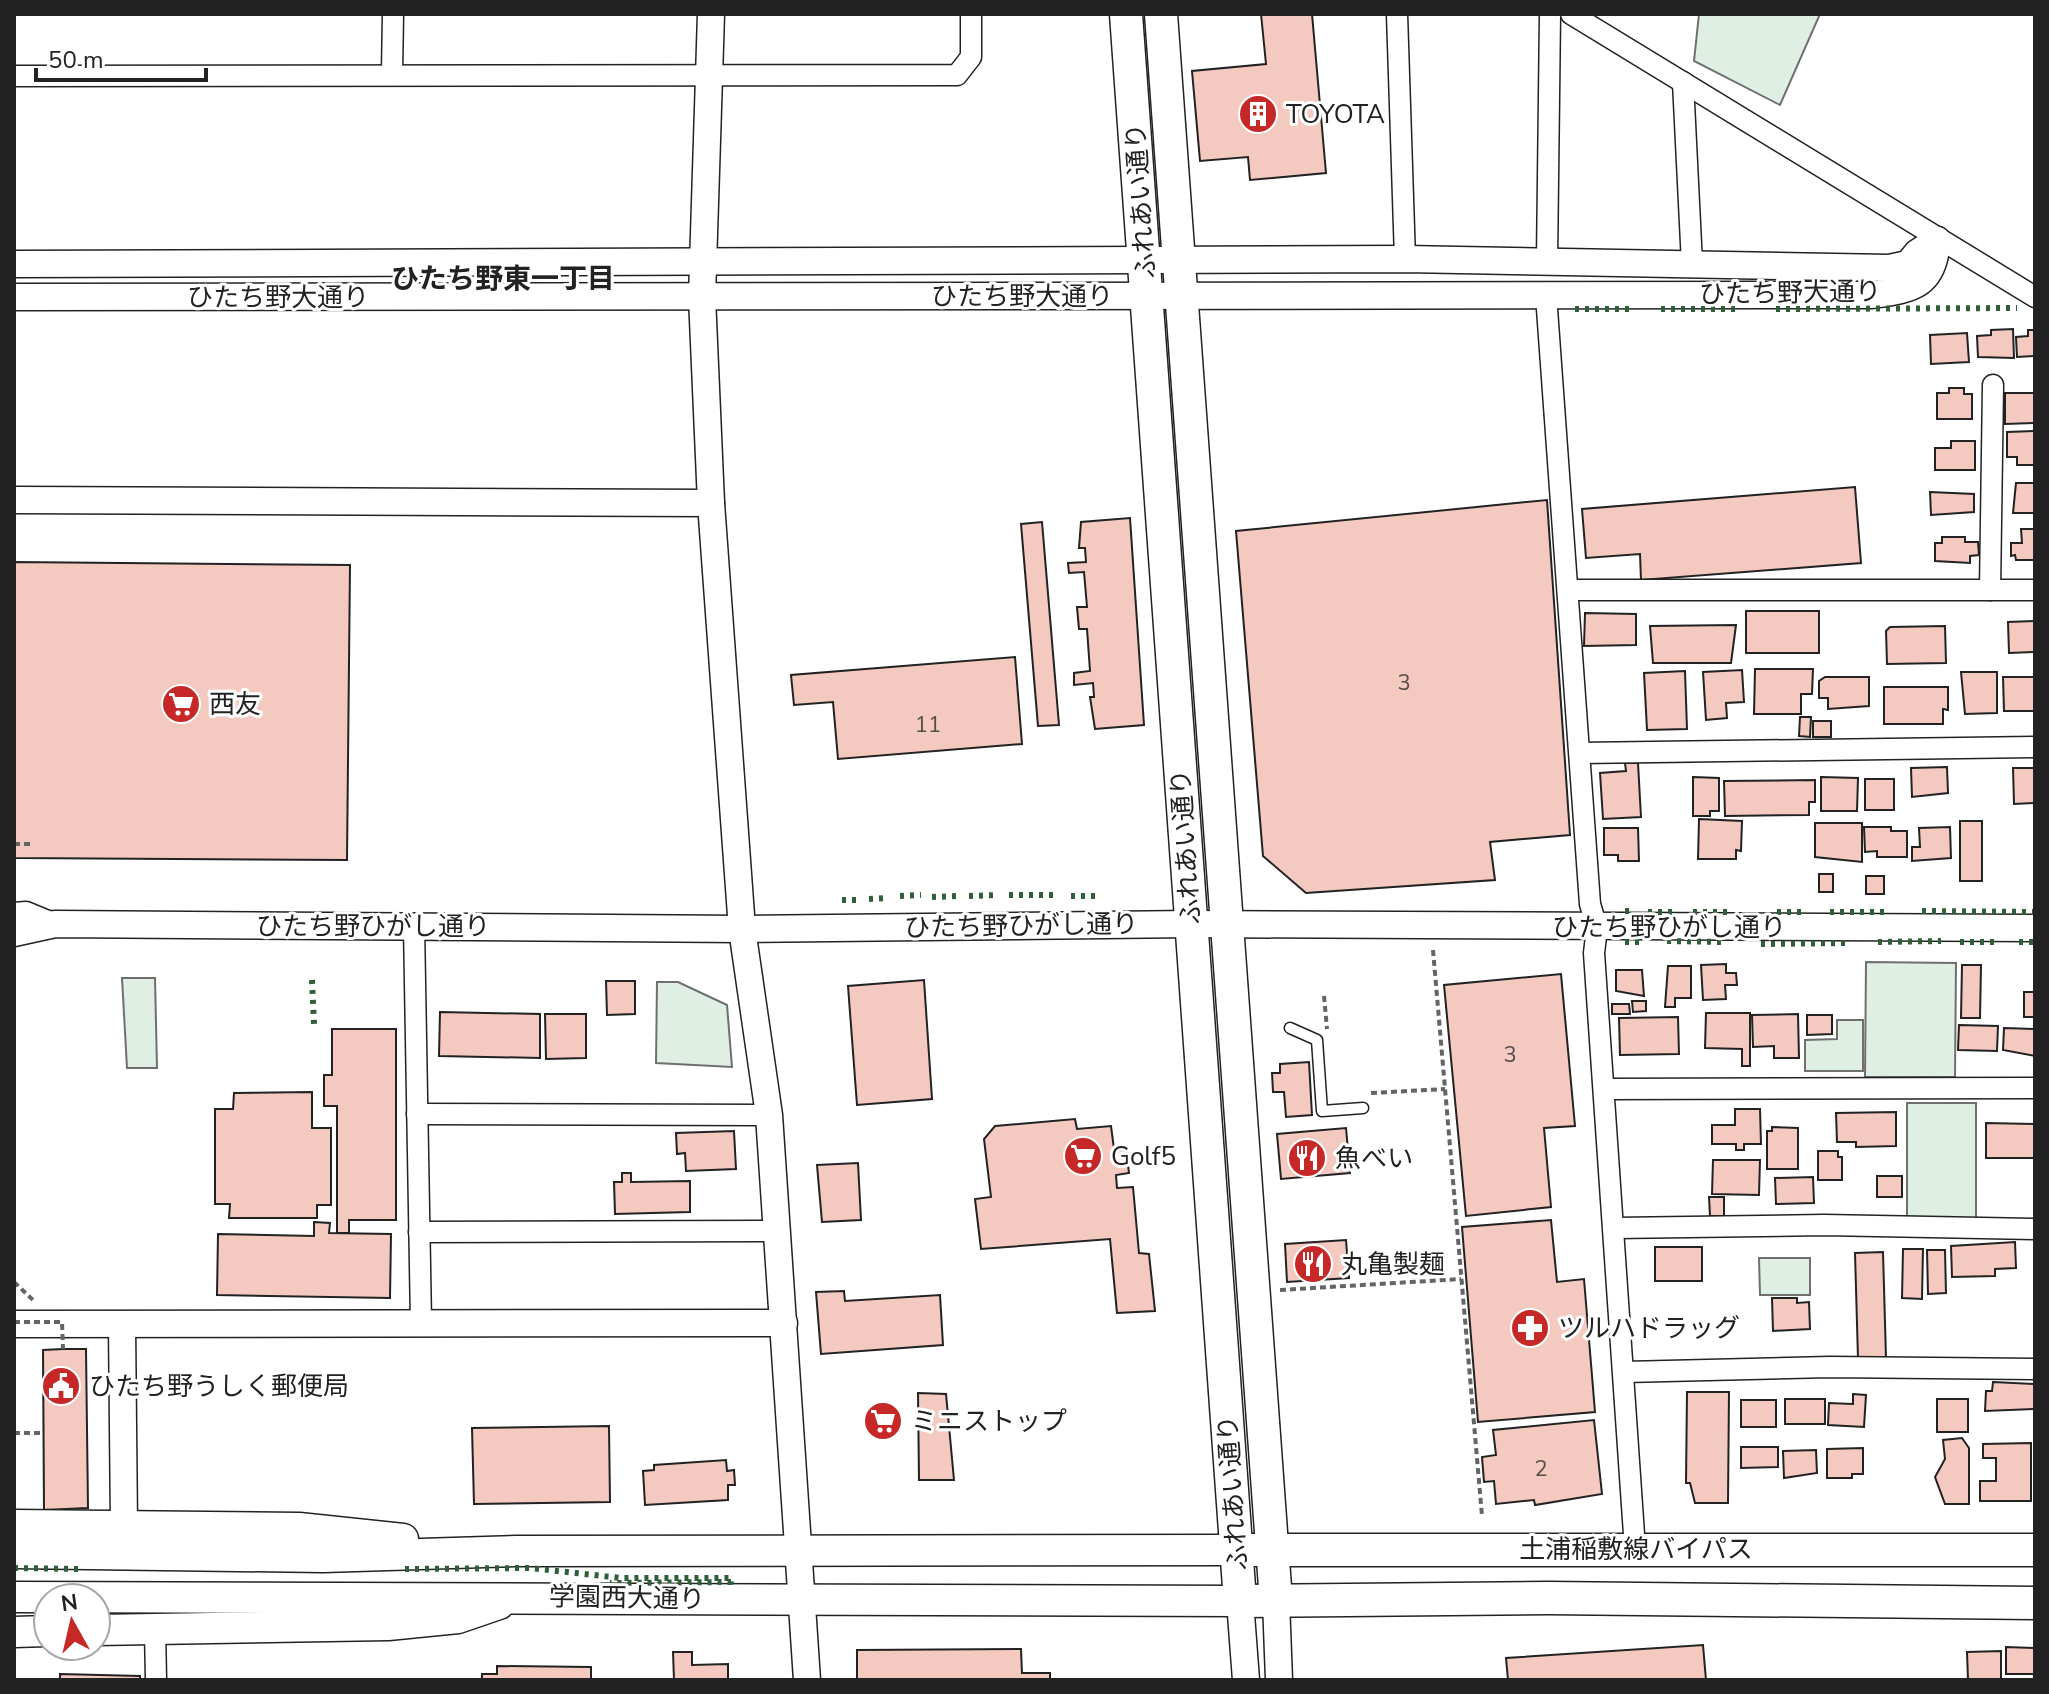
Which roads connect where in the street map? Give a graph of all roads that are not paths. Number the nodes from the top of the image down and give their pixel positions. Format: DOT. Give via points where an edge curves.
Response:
graph roads {
  1 [pos="393,14"];
  2 [pos="711,14"];
  3 [pos="971,14"];
  4 [pos="1126,14"];
  5 [pos="1161,14"];
  6 [pos="1397,14"];
  7 [pos="1550,14"];
  8 [pos="1571,14"];
  9 [pos="392,73"];
  10 [pos="710,75"];
  11 [pos="14,76"];
  12 [pos="1683,82"];
  13 [pos="1937,240"];
  14 [pos="1405,259"];
  15 [pos="704,261"];
  16 [pos="1179,261"];
  17 [pos="1547,261"];
  18 [pos="1146,262"];
  19 [pos="14,264"];
  20 [pos="1692,264"];
  21 [pos="1149,295"];
  22 [pos="1546,295"];
  23 [pos="1181,296"];
  24 [pos="14,297"];
  25 [pos="702,297"];
  26 [pos="2035,297"];
  27 [pos="1993,385"];
  28 [pos="14,500"];
  29 [pos="711,503"];
  30 [pos="1568,590"];
  31 [pos="1990,590"];
  32 [pos="2035,590"];
  33 [pos="2035,747"];
  34 [pos="1580,753"];
  35 [pos="14,913"];
  36 [pos="55,924"];
  37 [pos="1191,924"];
  38 [pos="1230,925"];
  39 [pos="414,926"];
  40 [pos="1597,928"];
  41 [pos="2035,928"];
  42 [pos="742,929"];
  43 [pos="14,933"];
  44 [pos="1290,1028"];
  45 [pos="2035,1088"];
  46 [pos="1604,1089"];
  47 [pos="1363,1108"];
  48 [pos="417,1114"];
  49 [pos="769,1115"];
  50 [pos="1615,1228"];
  51 [pos="2035,1229"];
  52 [pos="777,1231"];
  53 [pos="419,1232"];
  54 [pos="14,1323"];
  55 [pos="421,1323"];
  56 [pos="784,1323"];
  57 [pos="122,1325"];
  58 [pos="2035,1369"];
  59 [pos="1625,1372"];
  60 [pos="20,1522"];
  61 [pos="124,1527"];
  62 [pos="1635,1549"];
  63 [pos="797,1550"];
  64 [pos="1237,1550"];
  65 [pos="1272,1550"];
  66 [pos="2035,1550"];
  67 [pos="516,1551"];
  68 [pos="14,1553"];
  69 [pos="524,1596"];
  70 [pos="14,1597"];
  71 [pos="801,1601"];
  72 [pos="1240,1601"];
  73 [pos="1276,1601"];
  74 [pos="2035,1603"];
  75 [pos="155,1629"];
  76 [pos="112,1630"];
  77 [pos="156,1680"];
  78 [pos="807,1680"];
  79 [pos="1246,1680"];
  80 [pos="1279,1680"];
  1 -- 9 [label="street"];
  2 -- 10 [label="street"];
  3 -- 10 [label="street" via="971,57 957,75"];
  4 -- 18 [label="main road, ふれあい通り"];
  5 -- 16 [label="main road, ふれあい通り"];
  6 -- 14 [label="street"];
  7 -- 17 [label="street"];
  8 -- 12 [label="street"];
  9 -- 10 [label="street"];
  9 -- 11 [label="street"];
  10 -- 15 [label="street"];
  12 -- 13 [label="street"];
  12 -- 20 [label="street"];
  13 -- 20 [label="street, ひたち野大通り" via="1908,264 1889,268"];
  13 -- 22 [label="street, ひたち野大通り" via="1935,262 1926,277 1910,289 1872,295"];
  13 -- 26 [label="street"];
  14 -- 16 [label="street, ひたち野大通り"];
  14 -- 17 [label="street, ひたち野大通り"];
  15 -- 18 [label="street, ひたち野大通り"];
  15 -- 19 [label="street, ひたち野大通り"];
  15 -- 25 [label="street"];
  16 -- 18 [label="street, ひたち野大通り"];
  16 -- 23 [label="main road, ふれあい通り"];
  17 -- 20 [label="street, ひたち野大通り"];
  18 -- 21 [label="main road, ふれあい通り"];
  21 -- 23 [label="street, ひたち野大通り"];
  21 -- 25 [label="street, ひたち野大通り"];
  21 -- 37 [label="main road, ふれあい通り"];
  22 -- 23 [label="street, ひたち野大通り"];
  22 -- 30 [label="street"];
  23 -- 38 [label="main road, ふれあい通り"];
  24 -- 25 [label="street, ひたち野大通り"];
  25 -- 29 [label="street"];
  27 -- 31 [label="street"];
  28 -- 29 [label="street"];
  29 -- 42 [label="street"];
  30 -- 31 [label="street"];
  30 -- 34 [label="street"];
  31 -- 32 [label="street"];
  33 -- 34 [label="street"];
  34 -- 40 [label="street" via="1590,904"];
  35 -- 36 [label="street" via="26,912"];
  36 -- 39 [label="street, ひたち野ひがし通り"];
  36 -- 43 [label="street, ひたち野ひがし通り"];
  37 -- 38 [label="street, ひたち野ひがし通り"];
  37 -- 42 [label="street, ひたち野ひがし通り"];
  37 -- 64 [label="main road, ふれあい通り"];
  38 -- 40 [label="street, ひたち野ひがし通り"];
  38 -- 65 [label="main road, ふれあい通り"];
  39 -- 42 [label="street, ひたち野ひがし通り"];
  39 -- 48 [label="street"];
  40 -- 41 [label="street, ひたち野ひがし通り"];
  40 -- 46 [label="street" via="1594,953"];
  42 -- 49 [label="street"];
  44 -- 47 [label="lane" via="1317,1040 1322,1111"];
  45 -- 46 [label="street"];
  46 -- 50 [label="street"];
  48 -- 49 [label="street"];
  48 -- 53 [label="street"];
  49 -- 52 [label="street"];
  50 -- 51 [label="street"];
  50 -- 59 [label="street"];
  52 -- 53 [label="street"];
  52 -- 56 [label="street"];
  53 -- 55 [label="street"];
  54 -- 57 [label="street"];
  55 -- 56 [label="street"];
  55 -- 57 [label="street"];
  56 -- 63 [label="street"];
  57 -- 61 [label="street"];
  58 -- 59 [label="street"];
  59 -- 62 [label="street"];
  60 -- 61 [label="main road"];
  61 -- 67 [label="main road" via="299,1528"];
  62 -- 65 [label="main road, 土浦稲敷線バイパス"];
  62 -- 66 [label="main road, 土浦稲敷線バイパス"];
  63 -- 64 [label="main road, 学園西大通り"];
  63 -- 67 [label="main road, 学園西大通り"];
  63 -- 71 [label="street"];
  64 -- 65 [label="main road, 土浦稲敷線バイパス"];
  64 -- 72 [label="main road, ふれあい通り"];
  65 -- 73 [label="main road, ふれあい通り"];
  67 -- 68 [label="main road, 学園西大通り" via="323,1557"];
  69 -- 70 [label="main road, 学園西大通り"];
  69 -- 71 [label="main road, 学園西大通り"];
  69 -- 75 [label="main road" via="458,1618 402,1624"];
  71 -- 72 [label="main road, 学園西大通り"];
  71 -- 78 [label="street"];
  72 -- 73 [label="main road, 土浦稲敷線バイパス"];
  72 -- 79 [label="street, ふれあい通り"];
  73 -- 74 [label="main road, 土浦稲敷線バイパス"];
  73 -- 80 [label="street, ふれあい通り"];
  75 -- 76 [label="main road"];
  75 -- 77 [label="street"];
}
